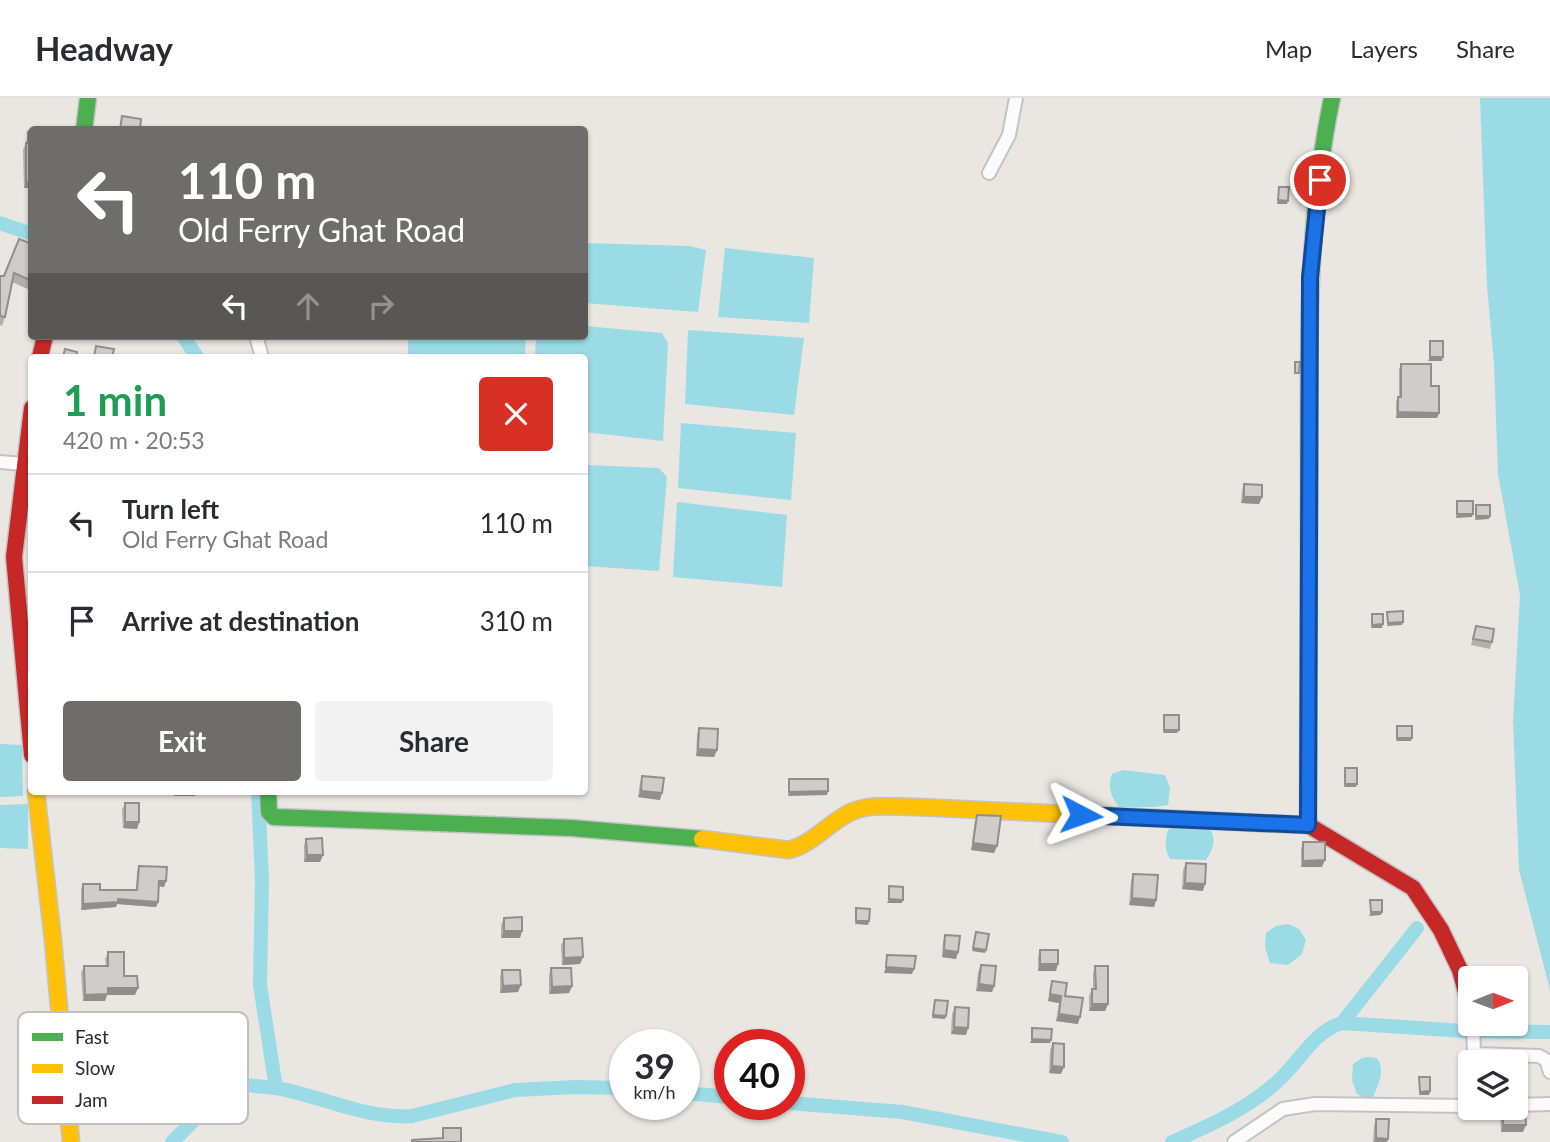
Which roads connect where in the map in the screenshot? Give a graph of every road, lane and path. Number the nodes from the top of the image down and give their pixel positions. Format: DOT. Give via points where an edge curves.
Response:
graph roads {
  1 [pos="88,98"];
  2 [pos="1016,98"];
  3 [pos="1332,98"];
  4 [pos="84,126"];
  5 [pos="989,173"];
  6 [pos="28,433"];
  7 [pos="0,462"];
  8 [pos="23,464"];
  9 [pos="28,711"];
  10 [pos="36,795"];
  11 [pos="268,795"];
  12 [pos="1308,825"];
  13 [pos="1458,966"];
  14 [pos="59,1012"];
  15 [pos="1473,1036"];
  16 [pos="1550,1072"];
  17 [pos="1550,1104"];
  18 [pos="1528,1105"];
  19 [pos="1458,1106"];
  20 [pos="69,1124"];
  21 [pos="71,1142"];
  22 [pos="1234,1142"];
  1 -- 4 [label="street"];
  2 -- 5 [label="street" via="1009,135"];
  3 -- 12 [label="street" via="1310,277"];
  6 -- 8 [label="street"];
  7 -- 8 [label="street"];
  8 -- 9 [label="street" via="14,557"];
  10 -- 14 [label="street"];
  11 -- 12 [label="street" via="269,812 274,817 571,828 789,850 867,807"];
  12 -- 13 [label="street" via="1413,888"];
  15 -- 16 [label="street" via="1474,1054 1539,1056 1546,1060"];
  17 -- 18 [label="street"];
  19 -- 22 [label="street" via="1294,1107 1283,1109"];
  20 -- 21 [label="street"];
}
